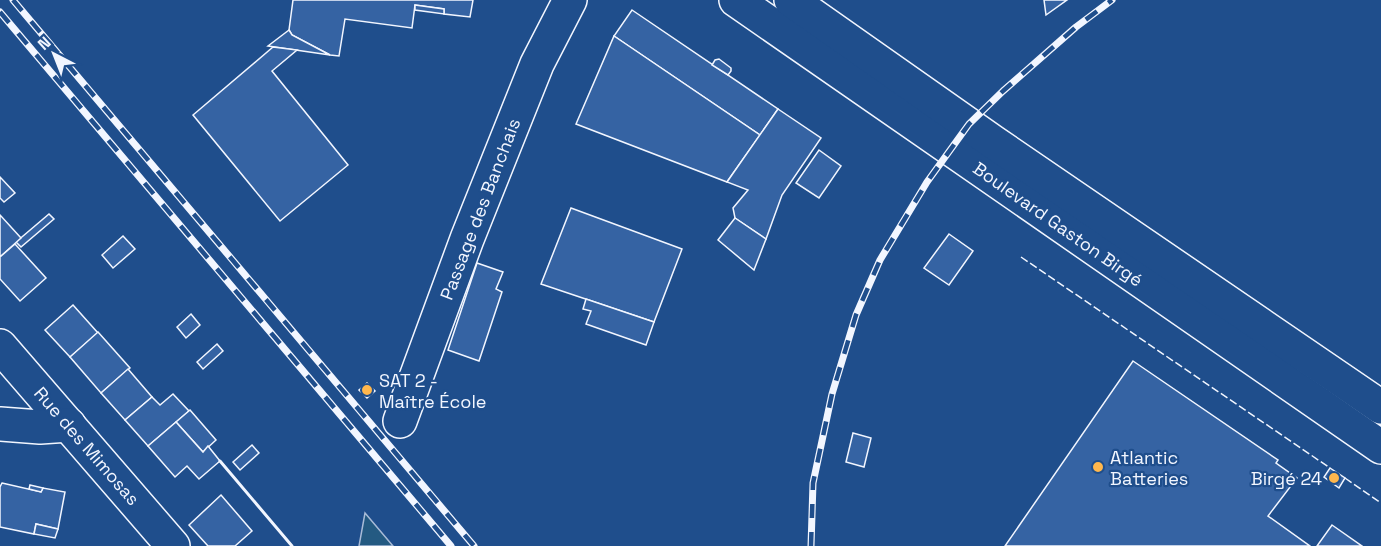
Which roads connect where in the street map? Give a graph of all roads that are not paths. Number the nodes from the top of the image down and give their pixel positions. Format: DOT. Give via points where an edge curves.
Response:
graph roads {
  1 [pos="570,0"];
  2 [pos="736,0"];
  3 [pos="791,0"];
  4 [pos="0,346"];
  5 [pos="1381,407"];
  6 [pos="400,421"];
  7 [pos="0,424"];
  8 [pos="69,425"];
  9 [pos="1381,447"];
  10 [pos="173,546"];
  1 -- 6 [label="main road, Passage des Banchais" via="537,64"];
  2 -- 9 [label="main road, Boulevard Gaston Birgé"];
  3 -- 5 [label="main road, Boulevard Gaston Birgé"];
  4 -- 8 [label="main road, Rue des Mimosas"];
  7 -- 8 [label="main road"];
  8 -- 10 [label="main road, Rue des Mimosas"];
}
